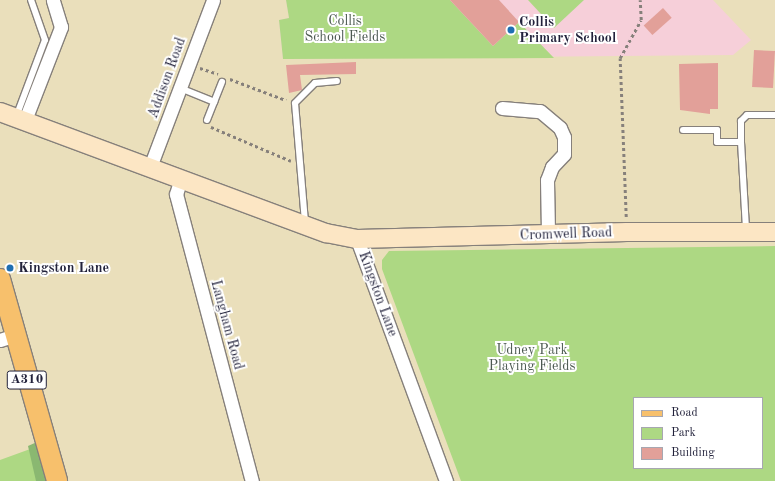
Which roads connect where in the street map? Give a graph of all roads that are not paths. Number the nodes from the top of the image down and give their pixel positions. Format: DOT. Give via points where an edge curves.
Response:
graph roads {
  1 [pos="31,0"];
  2 [pos="52,0"];
  3 [pos="213,0"];
  4 [pos="337,81"];
  5 [pos="222,82"];
  6 [pos="180,88"];
  7 [pos="214,102"];
  8 [pos="502,108"];
  9 [pos="775,114"];
  10 [pos="14,116"];
  11 [pos="207,120"];
  12 [pos="683,130"];
  13 [pos="741,142"];
  14 [pos="150,167"];
  15 [pos="181,178"];
  16 [pos="305,225"];
  17 [pos="775,232"];
  18 [pos="746,233"];
  19 [pos="548,234"];
  20 [pos="357,239"];
  21 [pos="0,279"];
  22 [pos="8,338"];
  23 [pos="56,481"];
  24 [pos="252,481"];
  25 [pos="446,481"];
  1 -- 10 [label="lane" via="45,40"];
  2 -- 10 [label="street" via="61,27"];
  3 -- 6 [label="street, Addison Road"];
  4 -- 16 [label="lane" via="315,83 294,103"];
  5 -- 7 [label="lane"];
  6 -- 7 [label="lane"];
  6 -- 14 [label="street, Addison Road"];
  7 -- 11 [label="lane"];
  8 -- 19 [label="street" via="540,111 560,128 564,137 564,154 552,167 547,180"];
  9 -- 13 [label="lane" via="747,115 741,121"];
  10 -- 14 [label="main road, Kingston Lane"];
  12 -- 13 [label="lane" via="717,130 717,142"];
  13 -- 18 [label="lane"];
  14 -- 15 [label="main road, Kingston Lane"];
  15 -- 16 [label="main road, Kingston Lane"];
  15 -- 24 [label="street, Langham Road" via="176,194"];
  16 -- 20 [label="main road, Kingston Lane" via="326,233"];
  17 -- 18 [label="main road, Cromwell Road"];
  18 -- 19 [label="main road, Cromwell Road"];
  19 -- 20 [label="main road, Cromwell Road"];
  20 -- 25 [label="street, Kingston Lane"];
  21 -- 22 [label="main road, A310"];
  22 -- 23 [label="main road, A310"];
}
